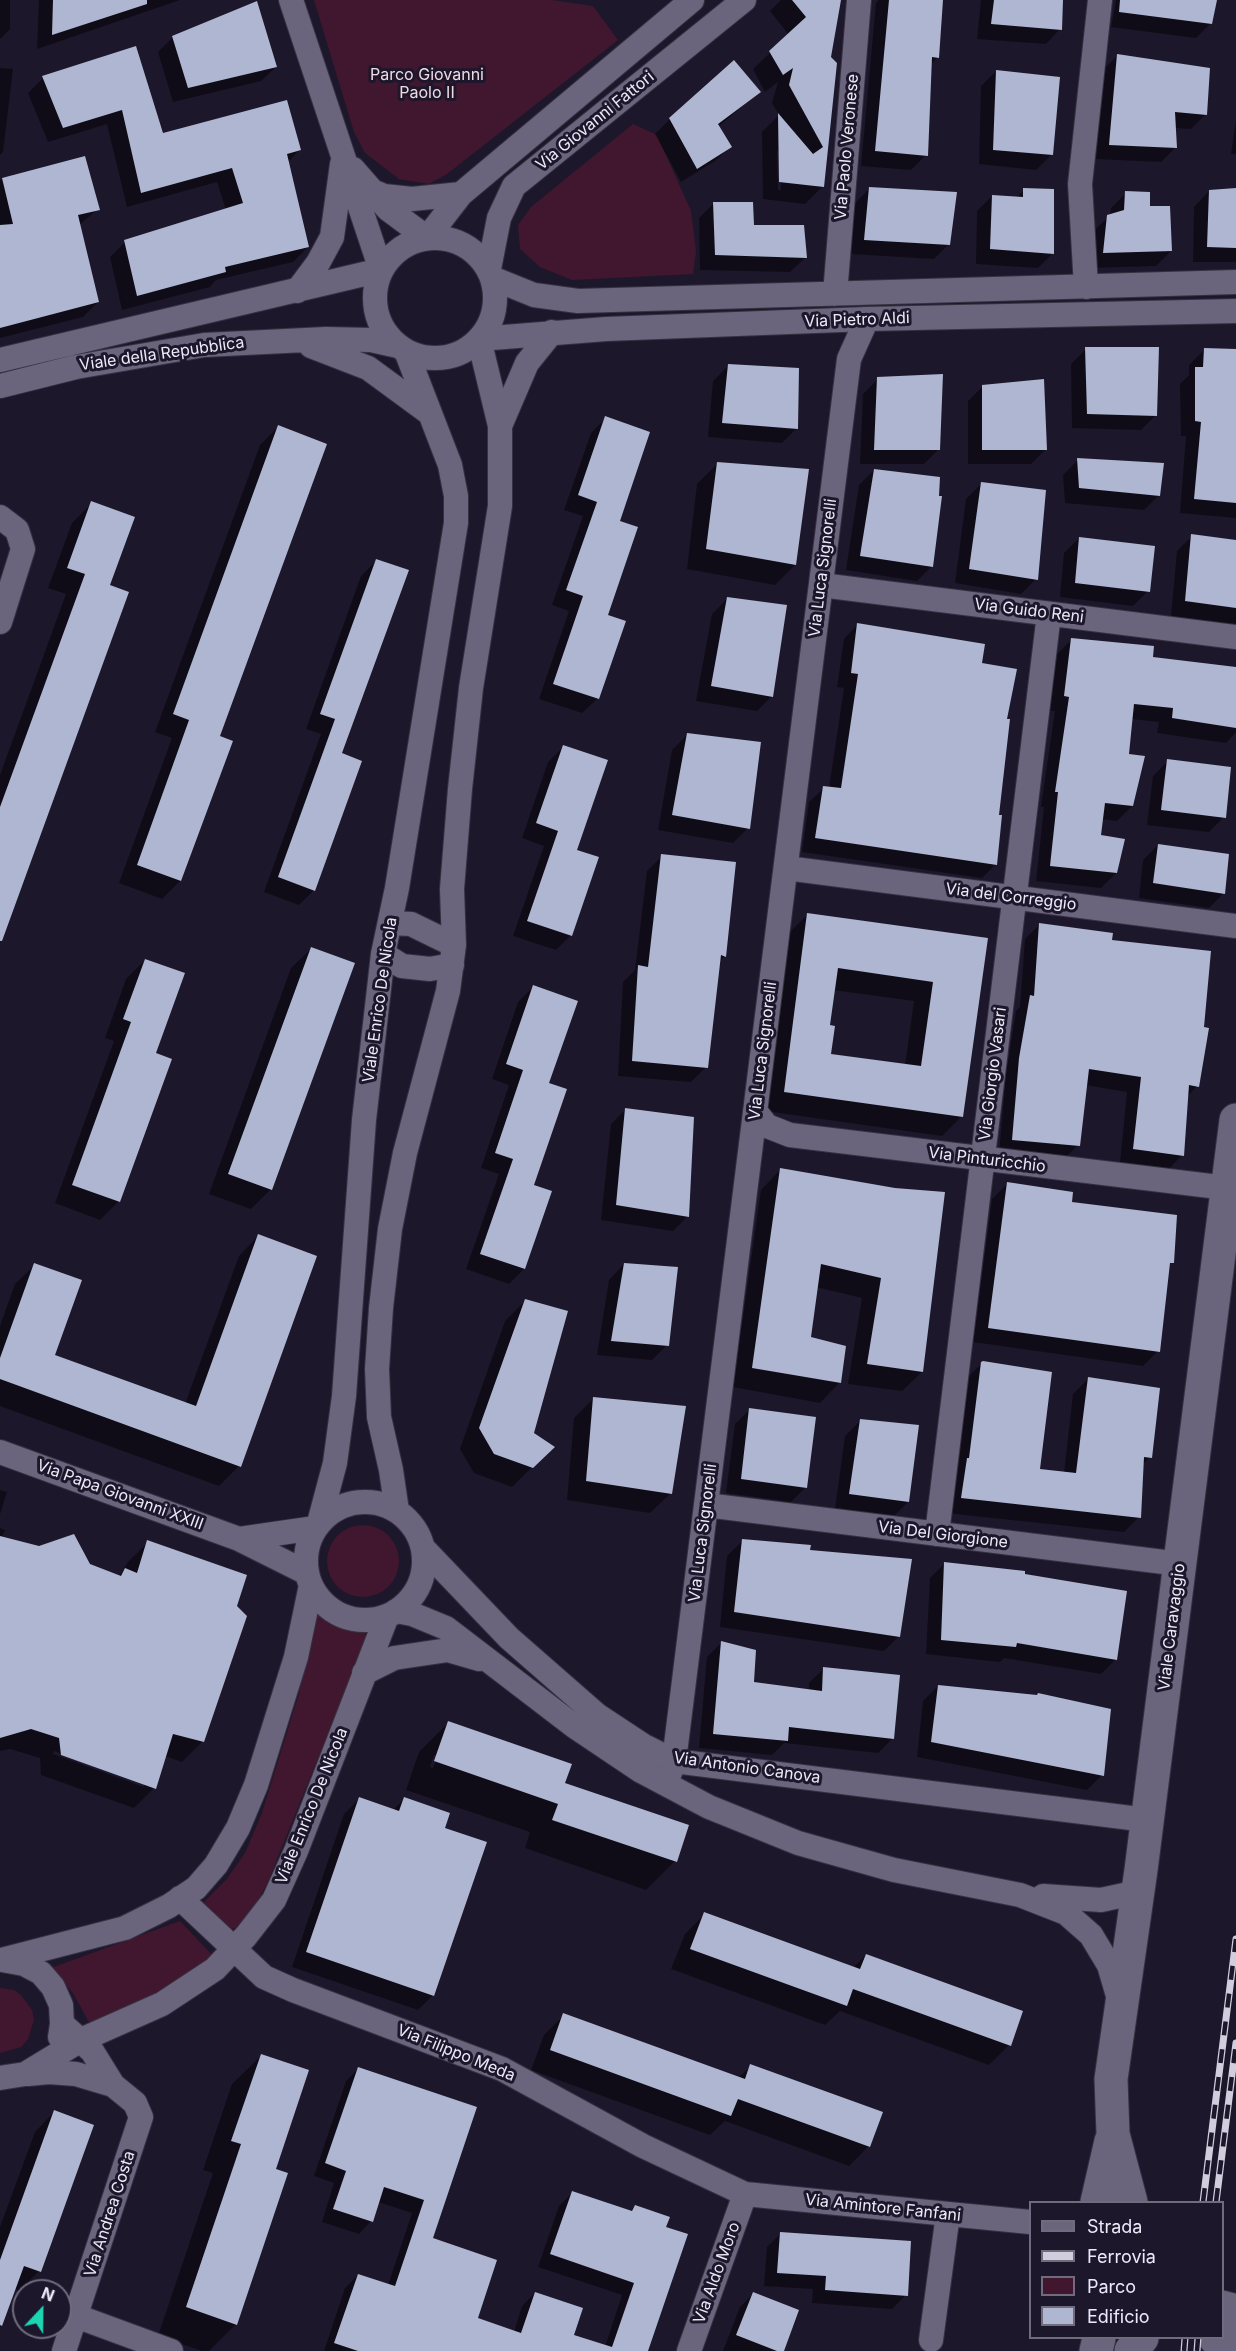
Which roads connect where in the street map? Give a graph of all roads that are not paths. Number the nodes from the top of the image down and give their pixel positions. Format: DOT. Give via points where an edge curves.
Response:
graph roads {
  1 [pos="291,0"];
  2 [pos="692,0"];
  3 [pos="744,0"];
  4 [pos="859,0"];
  5 [pos="1100,0"];
  6 [pos="343,155"];
  7 [pos="370,190"];
  8 [pos="461,194"];
  9 [pos="427,238"];
  10 [pos="381,270"];
  11 [pos="491,273"];
  12 [pos="1236,282"];
  13 [pos="1086,287"];
  14 [pos="297,291"];
  15 [pos="835,294"];
  16 [pos="1236,311"];
  17 [pos="867,319"];
  18 [pos="552,332"];
  19 [pos="479,339"];
  20 [pos="288,340"];
  21 [pos="402,348"];
  22 [pos="0,360"];
  23 [pos="0,386"];
  24 [pos="429,412"];
  25 [pos="500,426"];
  26 [pos="0,517"];
  27 [pos="821,585"];
  28 [pos="1049,614"];
  29 [pos="0,622"];
  30 [pos="1236,637"];
  31 [pos="786,868"];
  32 [pos="1015,898"];
  33 [pos="390,923"];
  34 [pos="1236,926"];
  35 [pos="383,954"];
  36 [pos="453,955"];
  37 [pos="755,1111"];
  38 [pos="1236,1120"];
  39 [pos="983,1160"];
  40 [pos="1227,1188"];
  41 [pos="0,1452"];
  42 [pos="706,1505"];
  43 [pos="397,1510"];
  44 [pos="317,1526"];
  45 [pos="937,1534"];
  46 [pos="239,1539"];
  47 [pos="423,1548"];
  48 [pos="1180,1564"];
  49 [pos="309,1579"];
  50 [pos="392,1613"];
  51 [pos="497,1665"];
  52 [pos="364,1673"];
  53 [pos="674,1761"];
  54 [pos="666,1784"];
  55 [pos="1147,1820"];
  56 [pos="1138,1892"];
  57 [pos="1020,1895"];
  58 [pos="180,1898"];
  59 [pos="233,1950"];
  60 [pos="3,1960"];
  61 [pos="1121,2005"];
  62 [pos="62,2024"];
  63 [pos="81,2040"];
  64 [pos="45,2061"];
  65 [pos="25,2074"];
  66 [pos="0,2078"];
  67 [pos="113,2085"];
  68 [pos="1113,2134"];
  69 [pos="745,2194"];
  70 [pos="1097,2201"];
  71 [pos="1131,2201"];
  72 [pos="948,2214"];
  73 [pos="1027,2225"];
  74 [pos="76,2316"];
  75 [pos="1140,2339"];
  76 [pos="1221,2339"];
  77 [pos="931,2340"];
  78 [pos="1236,2344"];
  79 [pos="64,2351"];
  80 [pos="171,2351"];
  81 [pos="689,2351"];
  82 [pos="1131,2351"];
  1 -- 6 [label="street"];
  2 -- 8 [label="street, Via Giovanni Fattori"];
  3 -- 11 [label="street, Via Giovanni Fattori" via="514,186 499,218"];
  4 -- 15 [label="street, Via Paolo Veronese"];
  5 -- 13 [label="street" via="1080,184"];
  6 -- 7 [label="street"];
  6 -- 10 [label="street"];
  6 -- 14 [label="street" via="332,237"];
  7 -- 8 [label="street" via="412,200"];
  7 -- 9 [label="street"];
  8 -- 9 [label="street, Via Giovanni Fattori"];
  9 -- 10 [label="street" via="406,245"];
  9 -- 11 [label="street" via="448,239 467,246"];
  10 -- 14 [label="street, Viale della Repubblica"];
  10 -- 21 [label="street" via="375,290 376,311 384,330"];
  11 -- 15 [label="street, Via Pietro Aldi" via="534,295 578,301"];
  11 -- 19 [label="street, Viale della Repubblica" via="493,317"];
  12 -- 13 [label="street, Via Pietro Aldi"];
  13 -- 15 [label="street, Via Pietro Aldi"];
  14 -- 22 [label="street, Viale della Repubblica"];
  16 -- 17 [label="street, Via Pietro Aldi"];
  17 -- 18 [label="street, Via Pietro Aldi"];
  17 -- 27 [label="street, Via Luca Signorelli" via="849,359"];
  18 -- 19 [label="street, Via Pietro Aldi"];
  18 -- 25 [label="street" via="527,363"];
  19 -- 21 [label="street, Viale della Repubblica" via="452,356 436,358 420,357"];
  19 -- 25 [label="street"];
  20 -- 21 [label="street, Viale della Repubblica" via="371,339"];
  20 -- 23 [label="street, Viale della Repubblica" via="213,344 149,353"];
  20 -- 24 [label="street" via="323,349 368,368"];
  21 -- 24 [label="street, Viale Enrico De Nicola"];
  24 -- 33 [label="street, Viale Enrico De Nicola" via="450,465 456,522"];
  25 -- 36 [label="street" via="500,506 471,688 460,789 452,889"];
  26 -- 29 [label="street" via="17,530 23,549"];
  27 -- 28 [label="street, Via Guido Reni"];
  27 -- 31 [label="street, Via Luca Signorelli"];
  28 -- 30 [label="street, Via Guido Reni"];
  28 -- 32 [label="street, Via Giorgio Vasari"];
  31 -- 32 [label="street, Via del Correggio"];
  31 -- 37 [label="street, Via Luca Signorelli"];
  32 -- 34 [label="street, Via del Correggio"];
  32 -- 39 [label="street, Via Giorgio Vasari"];
  33 -- 35 [label="street, Viale Enrico De Nicola"];
  33 -- 36 [label="street" via="411,924"];
  35 -- 36 [label="street" via="402,966 430,969"];
  35 -- 44 [label="street, Viale Enrico De Nicola" via="364,1120 344,1396 335,1463"];
  36 -- 43 [label="street" via="448,991 405,1153 390,1229 381,1308 379,1417"];
  37 -- 39 [label="street, Via Pinturicchio" via="767,1126 790,1135"];
  37 -- 42 [label="street, Via Luca Signorelli"];
  38 -- 40 [label="street, Viale Caravaggio"];
  39 -- 40 [label="street, Via Pinturicchio"];
  39 -- 45 [label="street, Via Giorgio Vasari"];
  40 -- 48 [label="street, Viale Caravaggio"];
  41 -- 46 [label="street, Via Papa Giovanni XXIII"];
  42 -- 45 [label="street, Via Del Giorgione"];
  42 -- 53 [label="street, Via Luca Signorelli"];
  43 -- 44 [label="street" via="381,1503 356,1503 332,1512"];
  43 -- 47 [label="street" via="409,1521"];
  44 -- 46 [label="street"];
  44 -- 49 [label="street" via="309,1543"];
  45 -- 48 [label="street, Via Del Giorgione"];
  46 -- 49 [label="street, Via Papa Giovanni XXIII"];
  47 -- 50 [label="street" via="420,1584 410,1599"];
  47 -- 53 [label="street, Via Antonio Canova" via="509,1638 597,1715"];
  48 -- 55 [label="street, Viale Caravaggio"];
  49 -- 50 [label="street" via="321,1600 343,1615 369,1620"];
  49 -- 58 [label="street" via="296,1657 247,1806 216,1865 196,1888"];
  50 -- 51 [label="street, Via Antonio Canova" via="412,1614 446,1628"];
  50 -- 52 [label="street, Viale Enrico De Nicola"];
  51 -- 52 [label="street" via="448,1650 394,1658"];
  51 -- 54 [label="street, Via Antonio Canova" via="574,1726"];
  52 -- 59 [label="street, Viale Enrico De Nicola" via="274,1899"];
  53 -- 54 [label="street, Via Luca Signorelli"];
  53 -- 55 [label="street, Via Antonio Canova"];
  54 -- 57 [label="street, Via Antonio Canova" via="709,1807 798,1843 894,1870"];
  55 -- 56 [label="street, Viale Caravaggio"];
  56 -- 57 [label="street, Via Antonio Canova" via="1101,1900"];
  56 -- 61 [label="street, Viale Caravaggio"];
  57 -- 61 [label="street, Via Antonio Canova" via="1066,1913 1091,1935 1109,1965"];
  58 -- 59 [label="street, Via Filippo Meda"];
  58 -- 60 [label="street" via="125,1928"];
  59 -- 63 [label="street, Viale Enrico De Nicola" via="215,1969 162,2004"];
  59 -- 69 [label="street, Via Filippo Meda" via="278,1984 502,2069 643,2146"];
  60 -- 62 [label="street" via="24,1964 41,1973 61,2005"];
  61 -- 68 [label="street, Viale Caravaggio" via="1111,2079"];
  62 -- 63 [label="street, Via Andrea Costa"];
  62 -- 64 [label="street, Viale Enrico De Nicola" via="60,2038"];
  63 -- 64 [label="street, Viale Enrico De Nicola"];
  63 -- 67 [label="street, Via Andrea Costa"];
  64 -- 65 [label="street, Viale Enrico De Nicola"];
  65 -- 66 [label="street, Viale Enrico De Nicola"];
  65 -- 67 [label="street, Via Andrea Costa" via="76,2074"];
  67 -- 74 [label="street, Via Andrea Costa" via="135,2103 141,2117"];
  68 -- 70 [label="street, Viale Caravaggio"];
  68 -- 71 [label="street, Viale Caravaggio"];
  69 -- 72 [label="street, Via Amintore Fanfani"];
  69 -- 81 [label="street, Via Aldo Moro"];
  72 -- 73 [label="street, Via Amintore Fanfani"];
  72 -- 77 [label="street"];
  74 -- 79 [label="street, Via Andrea Costa"];
  74 -- 80 [label="street"];
  75 -- 82 [label="street"];
  76 -- 78 [label="street"];
}
